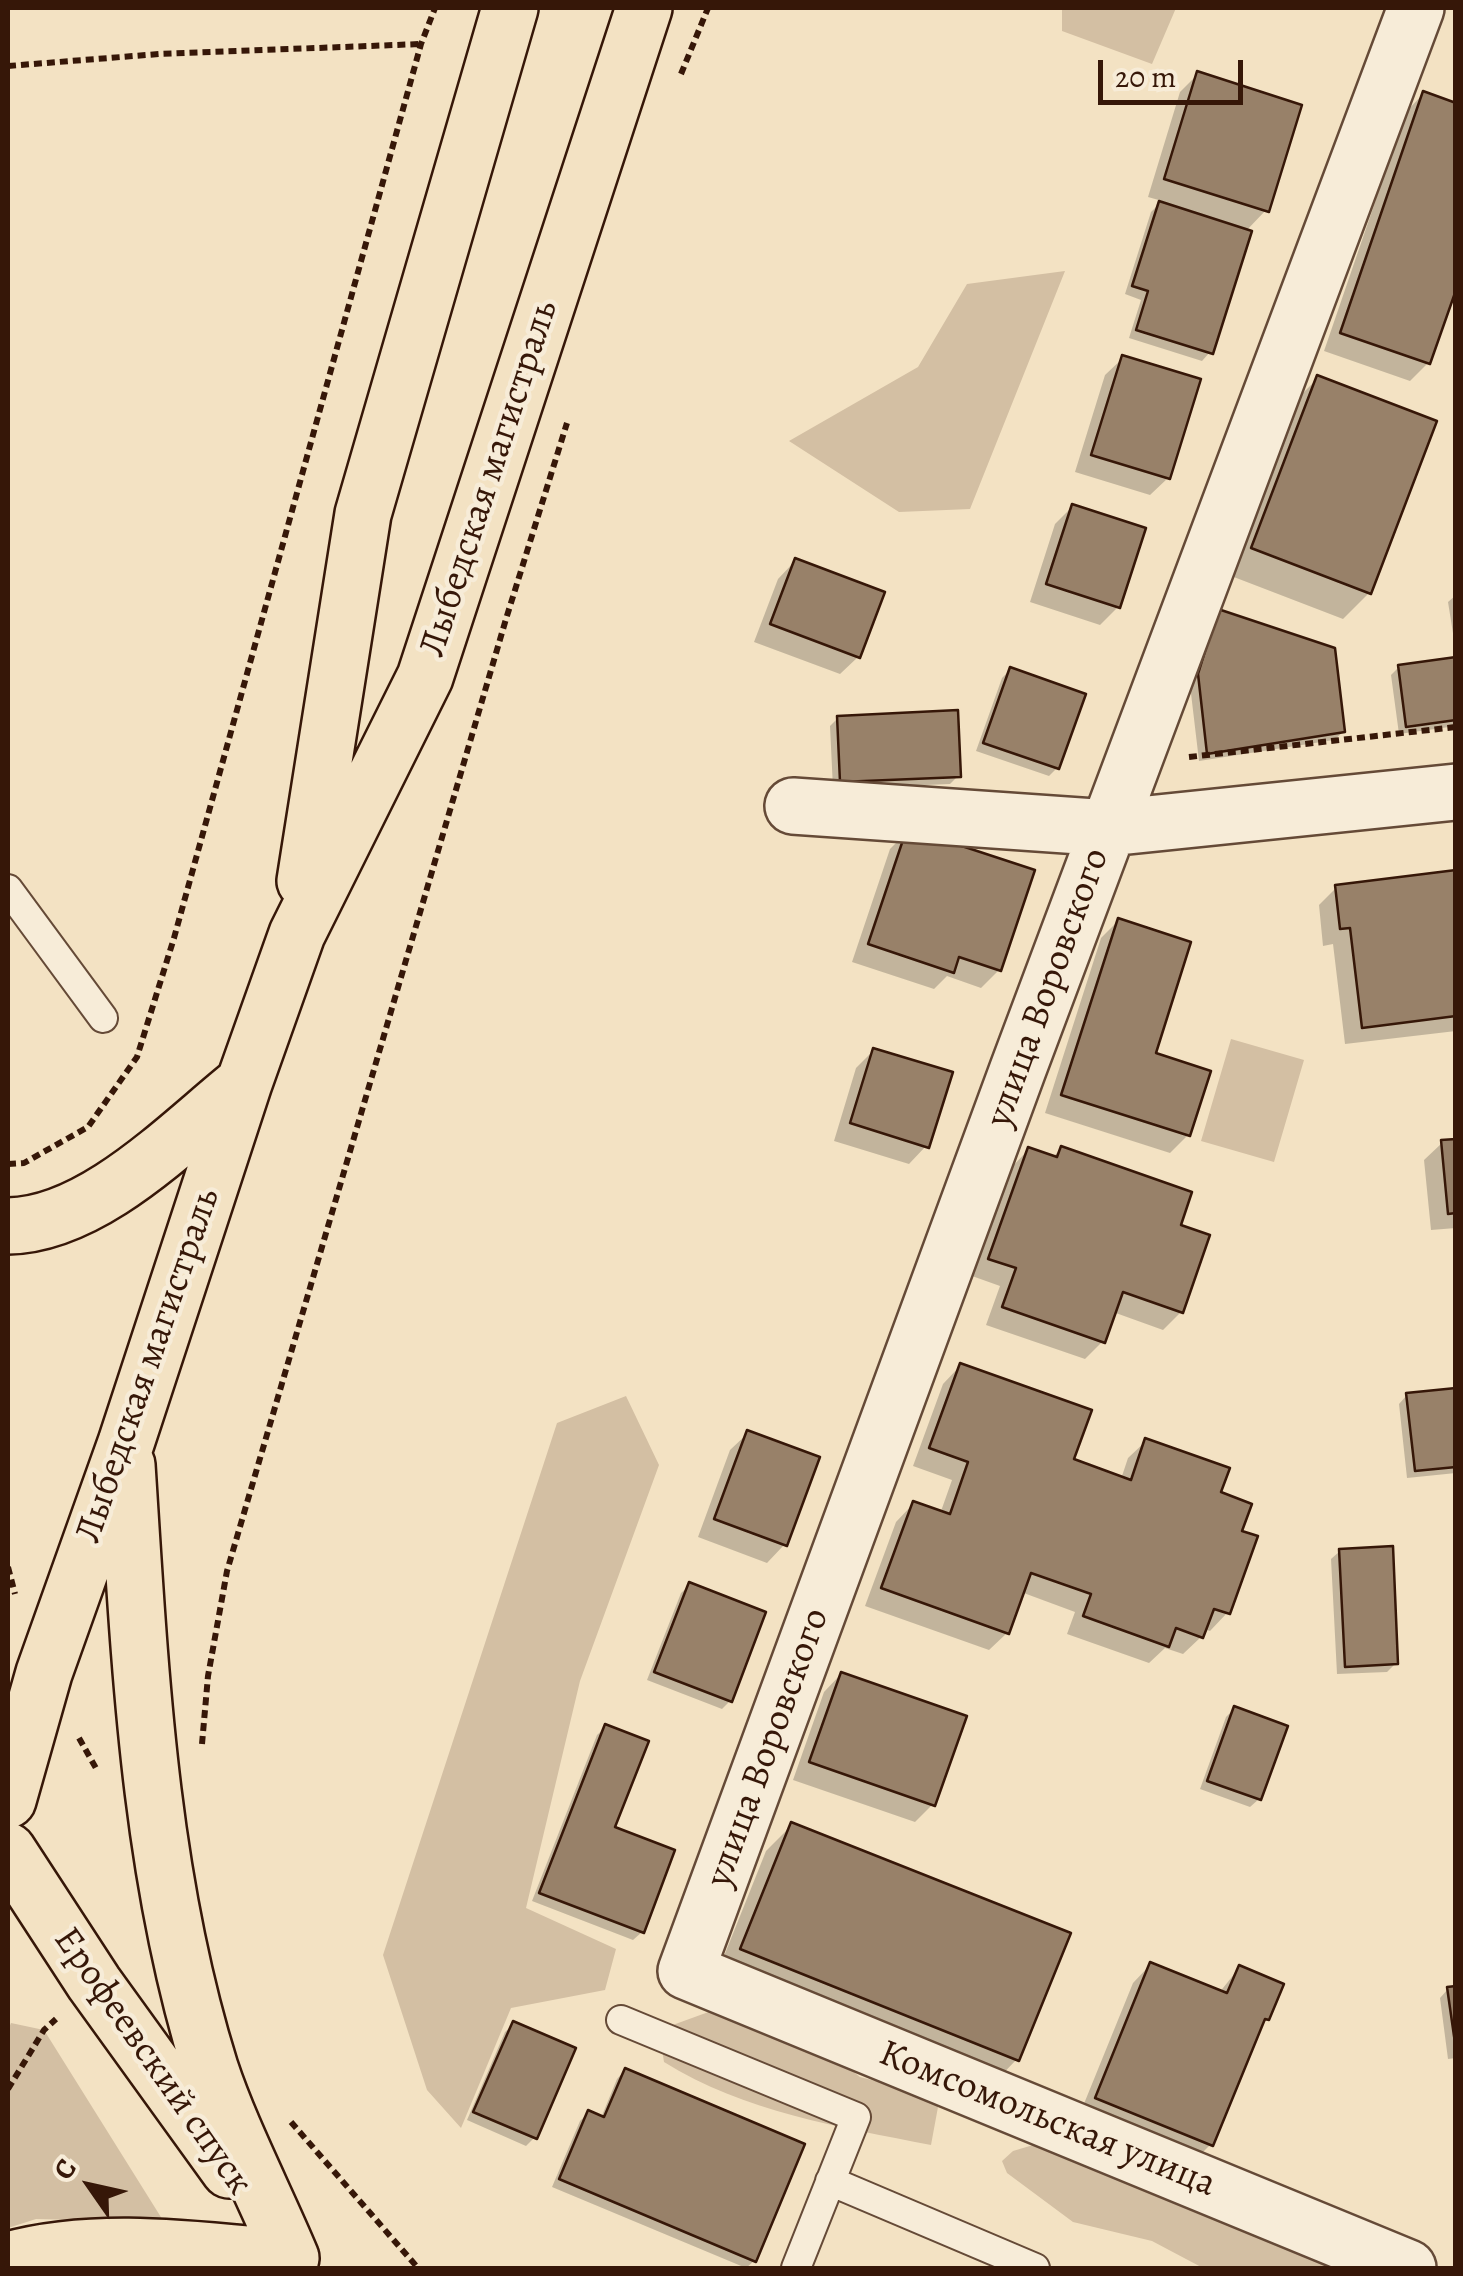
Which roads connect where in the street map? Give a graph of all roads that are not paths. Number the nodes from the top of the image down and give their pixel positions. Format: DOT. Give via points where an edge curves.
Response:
graph roads {
  1 [pos="510,8"];
  2 [pos="644,8"];
  3 [pos="1416,8"];
  4 [pos="1456,792"];
  5 [pos="794,806"];
  6 [pos="1109,828"];
  7 [pos="8,889"];
  8 [pos="297,934"];
  9 [pos="103,1018"];
  10 [pos="244,1083"];
  11 [pos="8,1226"];
  12 [pos="126,1443"];
  13 [pos="8,1800"];
  14 [pos="8,1851"];
  15 [pos="686,1971"];
  16 [pos="621,2020"];
  17 [pos="830,2182"];
  18 [pos="8,2260"];
  19 [pos="297,2263"];
  20 [pos="796,2268"];
  21 [pos="1035,2268"];
  22 [pos="1408,2268"];
  1 -- 8 [label="main road, Лыбедская магистраль" via="363,514"];
  2 -- 8 [label="main road, Лыбедская магистраль" via="424,677"];
  3 -- 6 [label="street, улица Воровского"];
  4 -- 6 [label="street"];
  5 -- 6 [label="street"];
  6 -- 15 [label="street, улица Воровского"];
  7 -- 9 [label="lane"];
  8 -- 10 [label="main road, Лыбедская магистраль"];
  10 -- 11 [label="main road" via="106,1194 33,1226"];
  10 -- 12 [label="main road, Лыбедская магистраль"];
  12 -- 13 [label="main road, Лыбедская магистраль" via="44,1673"];
  12 -- 19 [label="main road" via="142,1692 126,1779 212,2072"];
  14 -- 19 [label="main road, Ерофеевский спуск" via="94,1983"];
  15 -- 22 [label="street, Комсомольская улица"];
  16 -- 17 [label="lane" via="856,2117"];
  17 -- 20 [label="lane"];
  17 -- 21 [label="lane"];
  18 -- 19 [label="main road" via="42,2250 160,2246"];
}
